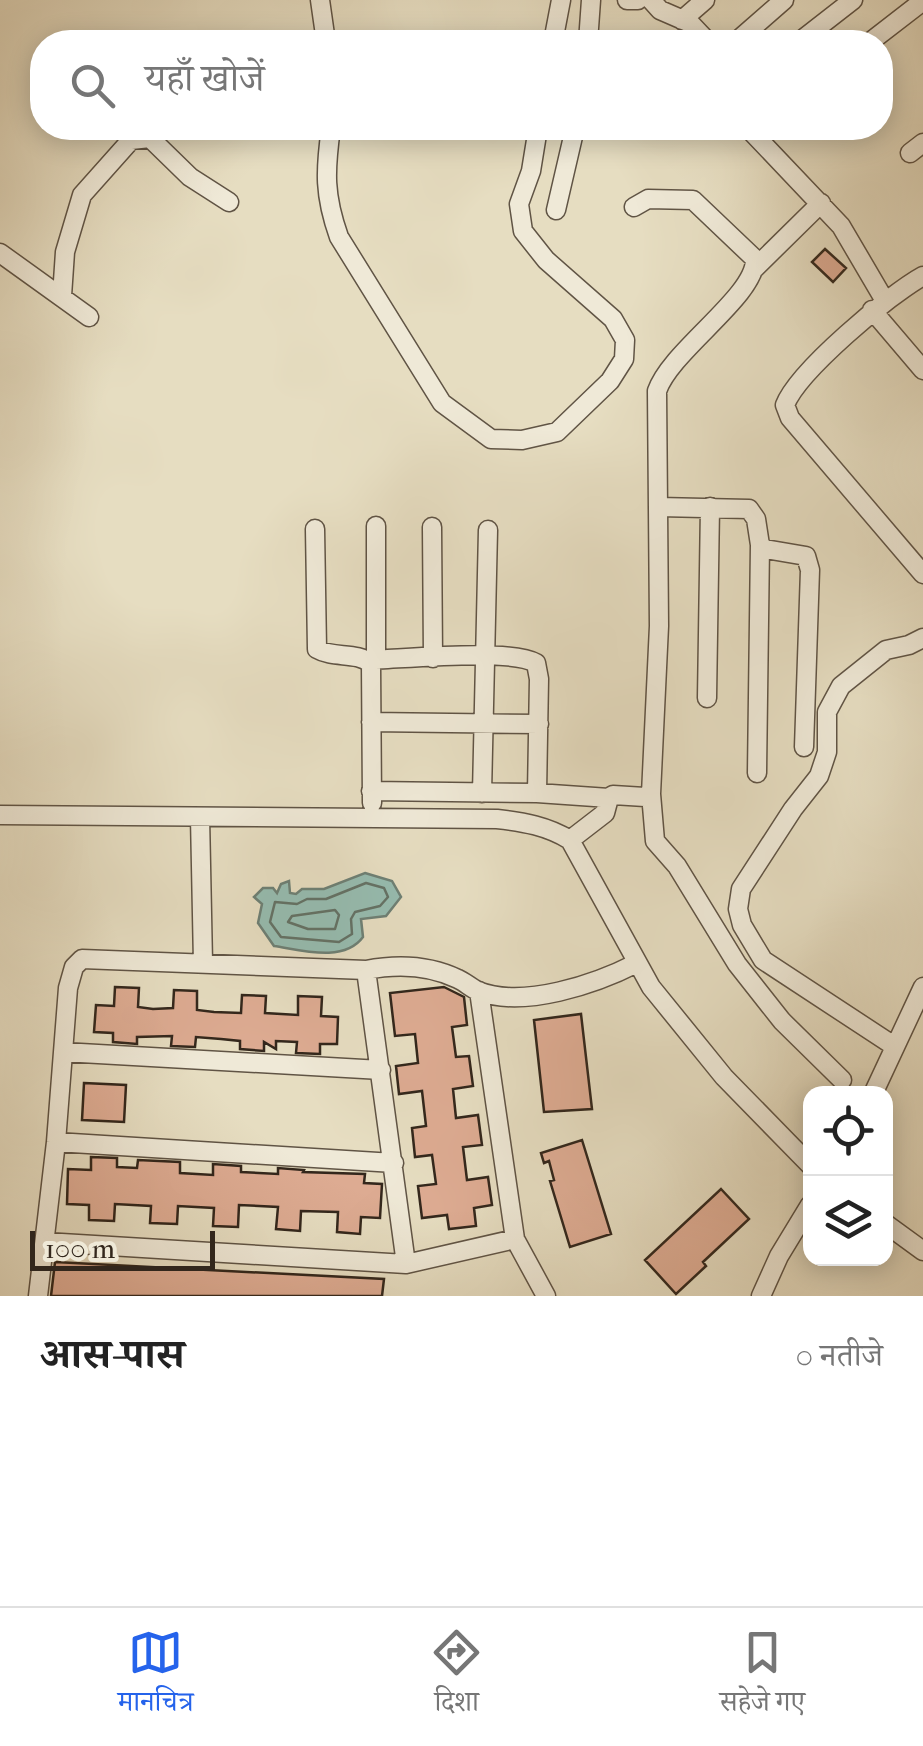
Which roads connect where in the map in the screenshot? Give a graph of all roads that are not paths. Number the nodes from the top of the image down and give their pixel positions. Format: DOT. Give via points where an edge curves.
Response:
graph roads {
  1 [pos="320,0"];
  2 [pos="561,0"];
  3 [pos="591,0"];
  4 [pos="627,0"];
  5 [pos="638,0"];
  6 [pos="651,0"];
  7 [pos="705,0"];
  8 [pos="784,0"];
  9 [pos="852,0"];
  10 [pos="923,1"];
  11 [pos="682,20"];
  12 [pos="324,30"];
  13 [pos="555,30"];
  14 [pos="589,30"];
  15 [pos="697,30"];
  16 [pos="750,30"];
  17 [pos="814,30"];
  18 [pos="886,30"];
  19 [pos="131,140"];
  20 [pos="152,140"];
  21 [pos="329,140"];
  22 [pos="536,140"];
  23 [pos="572,140"];
  24 [pos="763,140"];
  25 [pos="229,202"];
  26 [pos="821,203"];
  27 [pos="634,207"];
  28 [pos="556,210"];
  29 [pos="0,252"];
  30 [pos="755,268"];
  31 [pos="923,276"];
  32 [pos="62,296"];
  33 [pos="878,306"];
  34 [pos="89,317"];
  35 [pos="922,368"];
  36 [pos="659,507"];
  37 [pos="710,507"];
  38 [pos="376,526"];
  39 [pos="432,527"];
  40 [pos="315,529"];
  41 [pos="488,530"];
  42 [pos="760,544"];
  43 [pos="923,574"];
  44 [pos="923,638"];
  45 [pos="484,657"];
  46 [pos="433,658"];
  47 [pos="372,660"];
  48 [pos="707,698"];
  49 [pos="371,722"];
  50 [pos="484,724"];
  51 [pos="538,724"];
  52 [pos="804,747"];
  53 [pos="757,773"];
  54 [pos="372,792"];
  55 [pos="482,793"];
  56 [pos="537,793"];
  57 [pos="651,794"];
  58 [pos="609,798"];
  59 [pos="0,815"];
  60 [pos="200,817"];
  61 [pos="372,818"];
  62 [pos="570,840"];
  63 [pos="203,963"];
  64 [pos="637,964"];
  65 [pos="366,970"];
  66 [pos="923,987"];
  67 [pos="478,991"];
  68 [pos="915,1023"];
  69 [pos="894,1046"];
  70 [pos="63,1052"];
  71 [pos="381,1070"];
  72 [pos="842,1080"];
  73 [pos="877,1086"];
  74 [pos="56,1142"];
  75 [pos="803,1158"];
  76 [pos="394,1163"];
  77 [pos="803,1217"];
  78 [pos="893,1229"];
  79 [pos="515,1239"];
  80 [pos="45,1242"];
  81 [pos="923,1250"];
  82 [pos="406,1264"];
  83 [pos="38,1296"];
  84 [pos="546,1296"];
  85 [pos="761,1296"];
  1 -- 12 [label="street"];
  2 -- 13 [label="street"];
  3 -- 14 [label="street"];
  4 -- 5 [label="street"];
  6 -- 11 [label="street"];
  7 -- 11 [label="street"];
  8 -- 16 [label="street"];
  9 -- 17 [label="street"];
  10 -- 18 [label="street"];
  11 -- 15 [label="street"];
  19 -- 32 [label="street" via="82,195 65,252"];
  20 -- 25 [label="street" via="190,178"];
  21 -- 22 [label="street" via="326,187 339,237 442,403 491,440 558,432 624,358 625,340 613,319 546,260 524,231 519,204"];
  23 -- 28 [label="street"];
  24 -- 26 [label="street"];
  26 -- 30 [label="street"];
  26 -- 33 [label="street" via="841,226"];
  27 -- 30 [label="street" via="648,199 692,200 755,259"];
  29 -- 32 [label="street"];
  30 -- 36 [label="street" via="660,380"];
  31 -- 33 [label="street"];
  32 -- 34 [label="street"];
  33 -- 35 [label="street"];
  33 -- 43 [label="street" via="788,398 786,412"];
  36 -- 37 [label="street"];
  36 -- 57 [label="street"];
  37 -- 42 [label="street" via="750,509"];
  37 -- 48 [label="street"];
  38 -- 47 [label="street"];
  39 -- 46 [label="street"];
  40 -- 47 [label="street" via="317,649"];
  41 -- 45 [label="street"];
  42 -- 52 [label="street" via="801,553 810,562"];
  42 -- 53 [label="street"];
  44 -- 69 [label="street" via="886,650 841,686 828,712 819,776 776,832 738,899 742,925 763,960"];
  45 -- 46 [label="street"];
  45 -- 50 [label="street"];
  45 -- 51 [label="street" via="536,663"];
  46 -- 47 [label="street"];
  47 -- 49 [label="street"];
  49 -- 50 [label="street"];
  49 -- 54 [label="street"];
  50 -- 51 [label="street"];
  50 -- 55 [label="street"];
  51 -- 56 [label="street"];
  54 -- 55 [label="street"];
  54 -- 61 [label="street"];
  55 -- 56 [label="street"];
  56 -- 58 [label="street"];
  57 -- 58 [label="street"];
  57 -- 72 [label="street" via="655,841 737,964"];
  58 -- 62 [label="street" via="605,813"];
  59 -- 60 [label="street"];
  60 -- 61 [label="street"];
  60 -- 63 [label="street"];
  61 -- 62 [label="street" via="519,821"];
  62 -- 64 [label="street"];
  63 -- 65 [label="street"];
  63 -- 70 [label="street" via="82,960 68,988"];
  64 -- 67 [label="street" via="540,995 508,998"];
  64 -- 75 [label="street" via="710,1061"];
  65 -- 67 [label="street" via="418,968"];
  65 -- 71 [label="street"];
  66 -- 68 [label="street"];
  67 -- 79 [label="street"];
  68 -- 69 [label="street"];
  69 -- 73 [label="street"];
  70 -- 71 [label="street"];
  70 -- 74 [label="street"];
  71 -- 76 [label="street"];
  74 -- 76 [label="street"];
  74 -- 80 [label="street"];
  76 -- 82 [label="street"];
  77 -- 85 [label="street"];
  78 -- 81 [label="street"];
  79 -- 82 [label="street"];
  79 -- 84 [label="street"];
  80 -- 82 [label="street"];
  80 -- 83 [label="street"];
}
